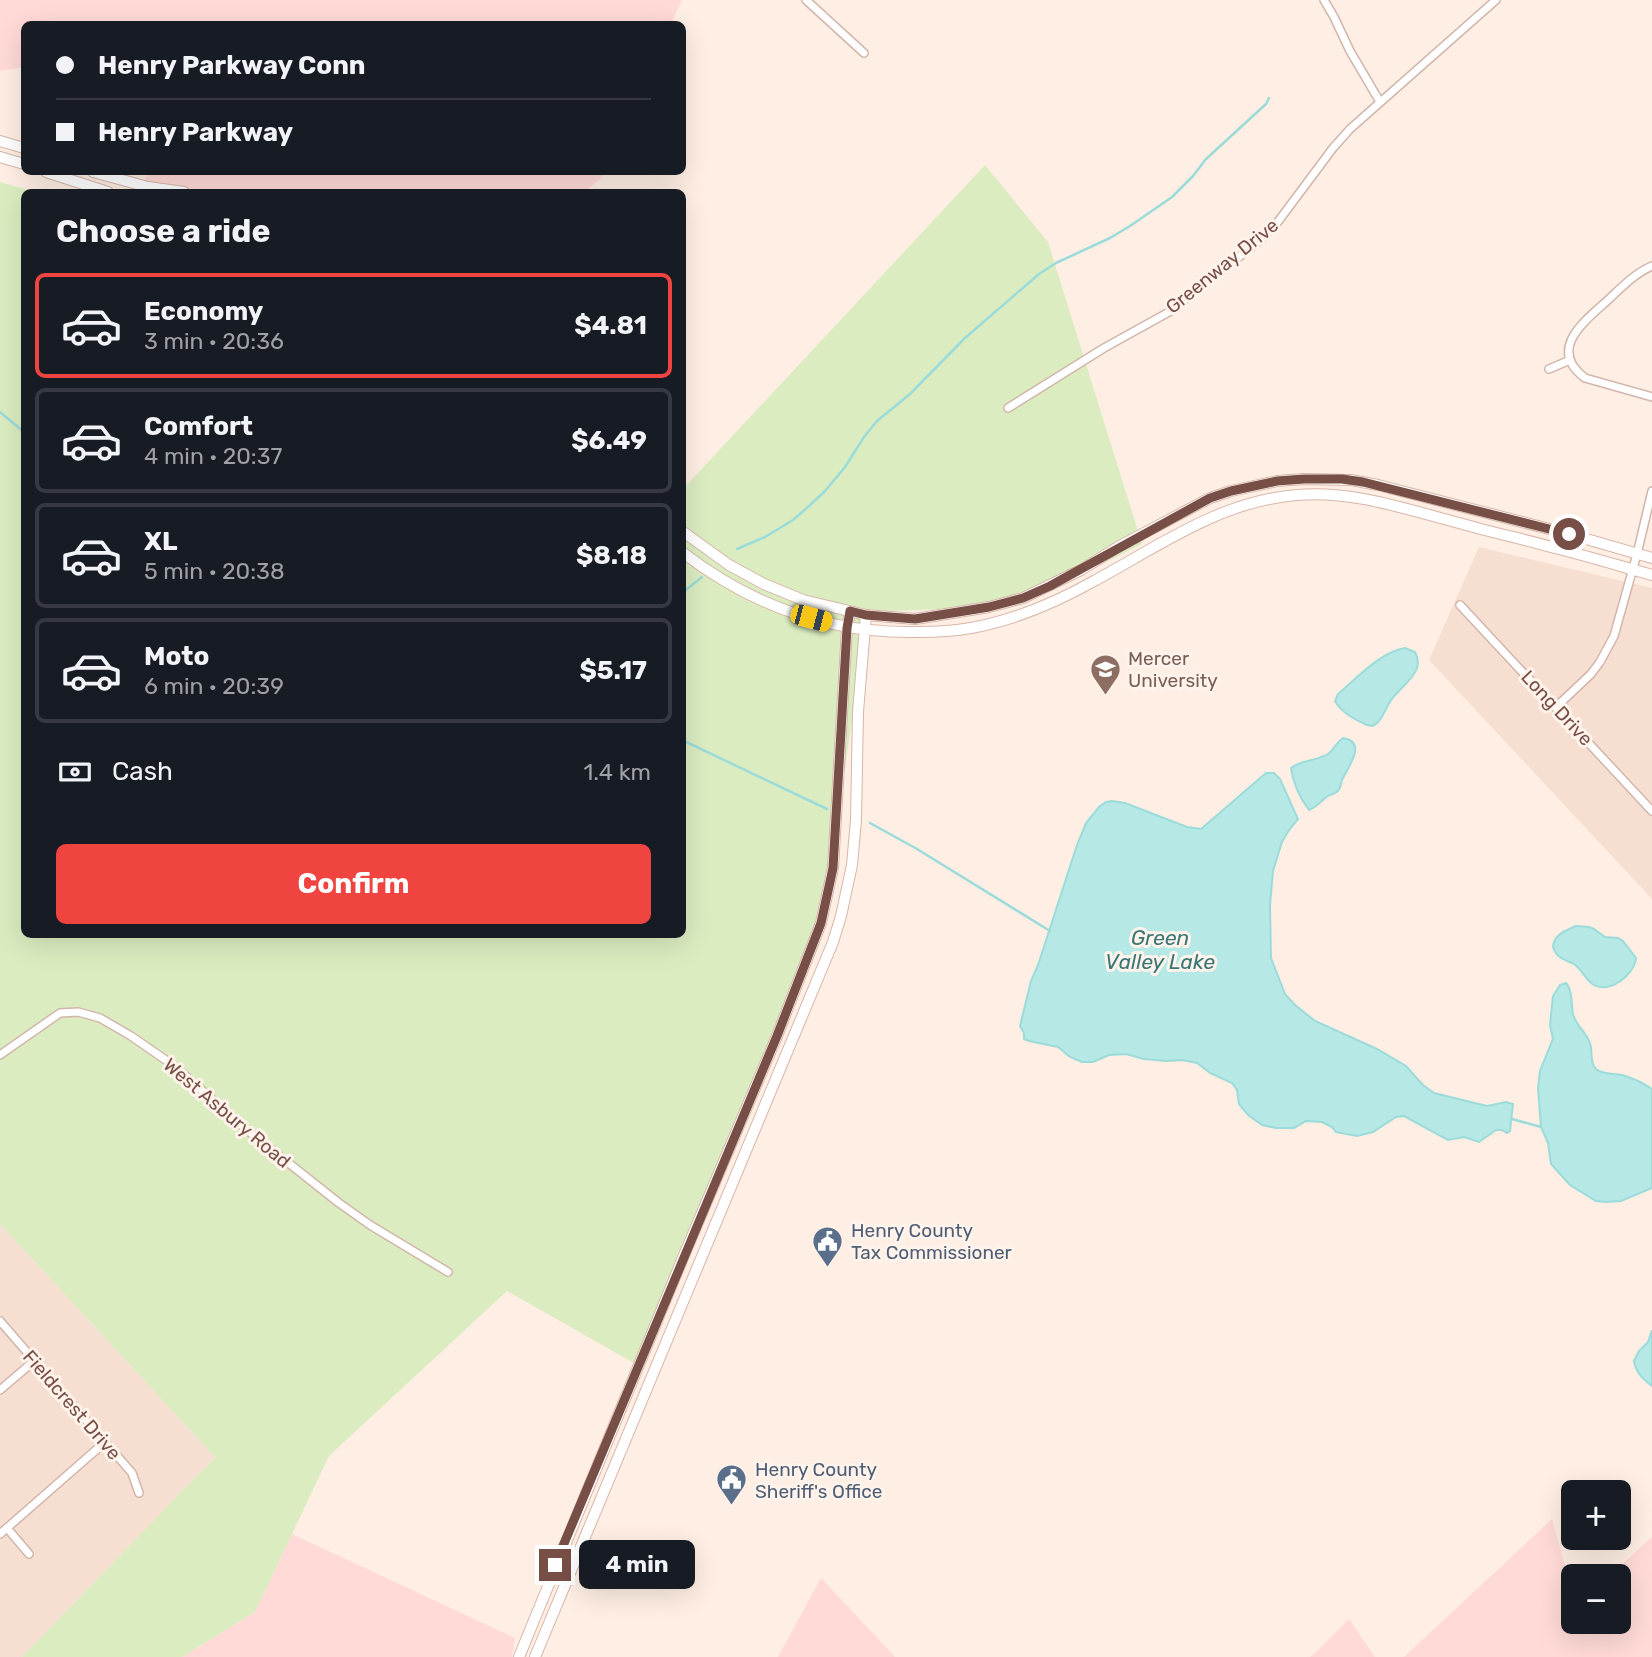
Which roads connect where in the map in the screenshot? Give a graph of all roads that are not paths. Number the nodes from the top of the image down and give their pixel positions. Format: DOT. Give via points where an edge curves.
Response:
graph roads {
  1 [pos="806,0"];
  2 [pos="1324,0"];
  3 [pos="1496,0"];
  4 [pos="864,53"];
  5 [pos="1380,102"];
  6 [pos="0,141"];
  7 [pos="21,147"];
  8 [pos="0,157"];
  9 [pos="21,163"];
  10 [pos="55,175"];
  11 [pos="104,175"];
  12 [pos="99,189"];
  13 [pos="162,189"];
  14 [pos="1652,266"];
  15 [pos="1570,360"];
  16 [pos="1549,369"];
  17 [pos="1652,397"];
  18 [pos="1008,408"];
  19 [pos="1652,491"];
  20 [pos="686,534"];
  21 [pos="1637,554"];
  22 [pos="686,555"];
  23 [pos="1652,558"];
  24 [pos="1632,569"];
  25 [pos="1652,575"];
  26 [pos="1460,605"];
  27 [pos="850,611"];
  28 [pos="866,615"];
  29 [pos="847,628"];
  30 [pos="864,630"];
  31 [pos="1556,707"];
  32 [pos="1652,811"];
  33 [pos="0,1055"];
  34 [pos="448,1272"];
  35 [pos="0,1321"];
  36 [pos="34,1361"];
  37 [pos="0,1390"];
  38 [pos="104,1443"];
  39 [pos="139,1493"];
  40 [pos="3,1531"];
  41 [pos="29,1554"];
  42 [pos="519,1657"];
  43 [pos="535,1657"];
  1 -- 4 [label="street"];
  2 -- 5 [label="street"];
  3 -- 5 [label="street, Greenway Drive"];
  5 -- 18 [label="street, Greenway Drive" via="1333,148 1285,214 1259,241 1169,312"];
  6 -- 7 [label="street"];
  8 -- 9 [label="street"];
  10 -- 12 [label="street"];
  11 -- 13 [label="street"];
  14 -- 15 [label="street" via="1634,276 1578,328 1569,345"];
  15 -- 16 [label="street"];
  15 -- 17 [label="street" via="1588,380"];
  19 -- 21 [label="street"];
  20 -- 27 [label="street" via="764,584 803,600"];
  21 -- 23 [label="street"];
  21 -- 24 [label="street"];
  21 -- 28 [label="street" via="1371,484 1304,479 1253,485 1210,498 1023,598 915,619"];
  22 -- 29 [label="street" via="763,601"];
  24 -- 25 [label="street"];
  24 -- 30 [label="street" via="1375,501 1331,494 1297,495 1214,515 1026,614 939,632"];
  24 -- 31 [label="street" via="1609,647 1591,674"];
  26 -- 31 [label="street, Long Drive"];
  27 -- 28 [label="street"];
  27 -- 29 [label="street"];
  28 -- 30 [label="street"];
  29 -- 30 [label="street"];
  29 -- 42 [label="street" via="833,868 821,923"];
  30 -- 43 [label="street" via="854,842 833,942"];
  31 -- 32 [label="street, Long Drive"];
  33 -- 34 [label="street, West Asbury Road" via="60,1013 100,1018 173,1065 339,1203"];
  35 -- 36 [label="street, Fieldcrest Drive"];
  36 -- 37 [label="street"];
  36 -- 38 [label="street, Fieldcrest Drive"];
  38 -- 39 [label="street, Fieldcrest Drive" via="132,1473"];
  38 -- 40 [label="street"];
  40 -- 41 [label="street"];
}
